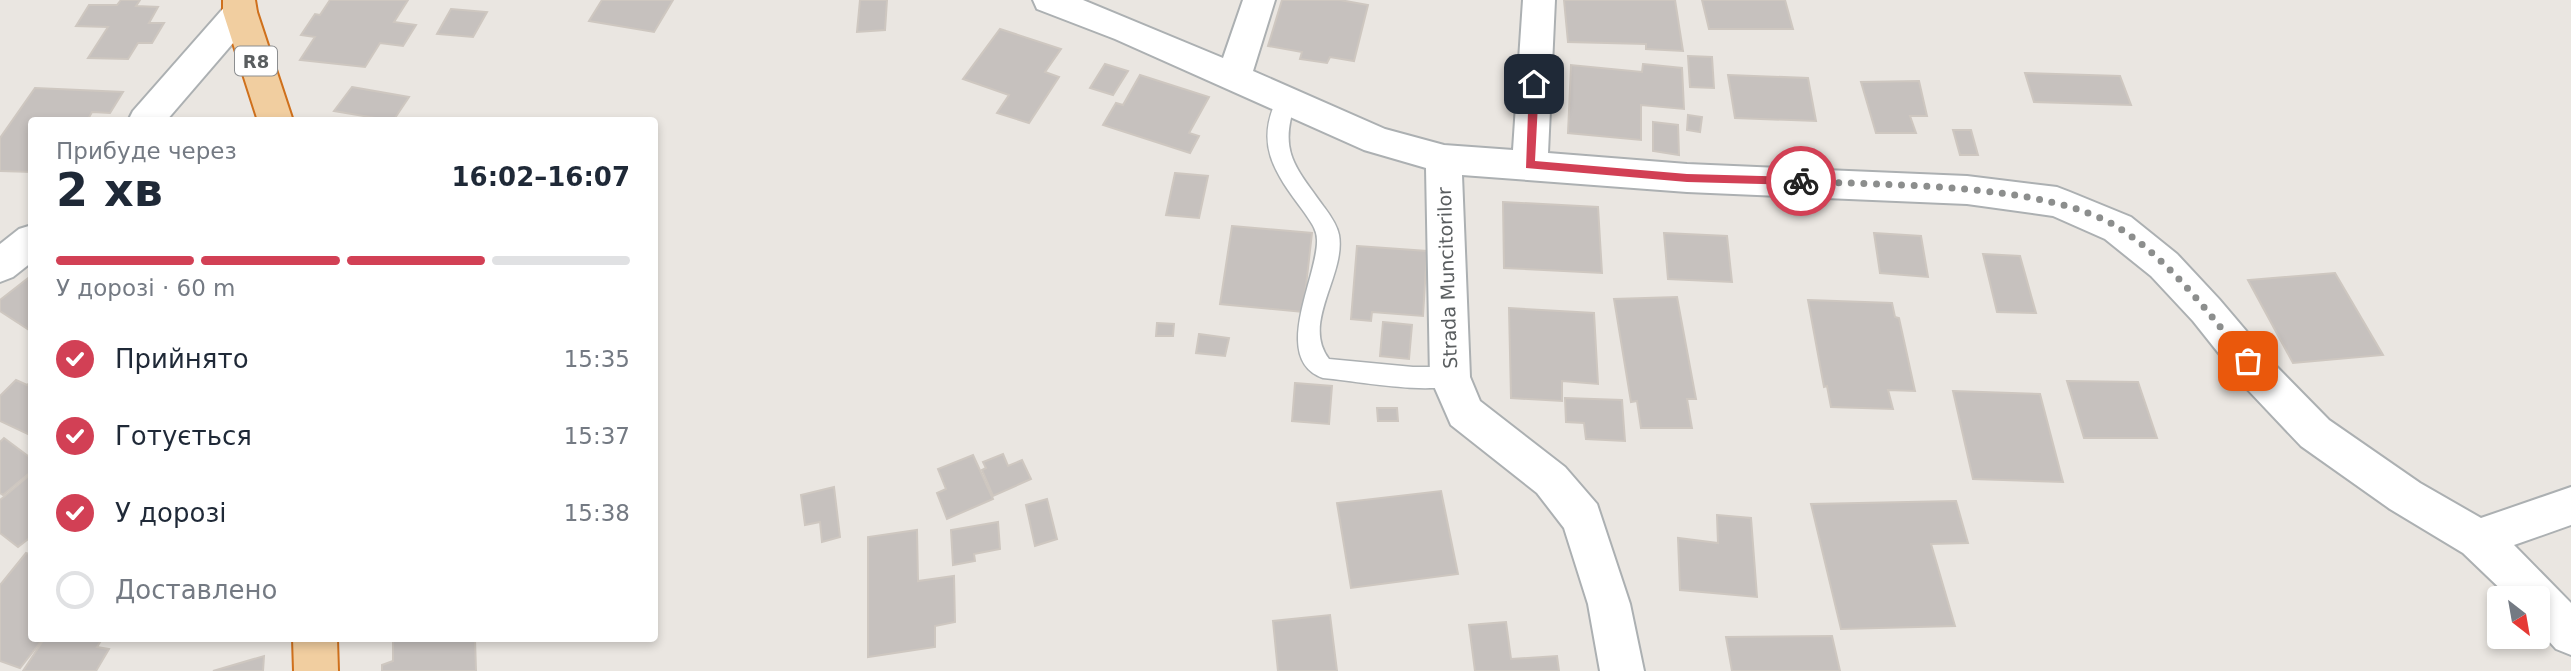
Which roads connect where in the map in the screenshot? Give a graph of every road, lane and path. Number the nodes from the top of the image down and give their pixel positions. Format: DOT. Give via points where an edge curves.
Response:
graph roads {
  1 [pos="1049,0"];
  2 [pos="1259,0"];
  3 [pos="1539,0"];
  4 [pos="240,6"];
  5 [pos="1233,79"];
  6 [pos="1286,101"];
  7 [pos="148,117"];
  8 [pos="275,117"];
  9 [pos="1444,159"];
  10 [pos="1530,165"];
  11 [pos="28,243"];
  12 [pos="0,266"];
  13 [pos="1450,377"];
  14 [pos="2571,506"];
  15 [pos="2478,539"];
  16 [pos="2571,634"];
  17 [pos="315,642"];
  18 [pos="316,671"];
  19 [pos="1622,671"];
  1 -- 5 [label="street, Strada Muncitorilor"];
  2 -- 5 [label="street"];
  3 -- 10 [label="street"];
  4 -- 7 [label="street"];
  4 -- 8 [label="highway, R8"];
  5 -- 6 [label="street, Strada Muncitorilor"];
  6 -- 9 [label="street, Strada Muncitorilor" via="1376,140"];
  6 -- 13 [label="lane" via="1276,137 1279,160 1328,235 1308,339 1313,359 1324,368"];
  9 -- 10 [label="street, Strada Muncitorilor"];
  9 -- 13 [label="street, Strada Muncitorilor"];
  10 -- 15 [label="street, Strada Muncitorilor" via="1687,178 1967,190 2057,202 2118,228 2164,265 2315,433 2405,496"];
  11 -- 12 [label="street"];
  13 -- 19 [label="street, Strada Muncitorilor" via="1465,412 1551,480 1582,518 1609,604"];
  14 -- 15 [label="street"];
  15 -- 16 [label="street, Strada Muncitorilor"];
  17 -- 18 [label="highway"];
}
